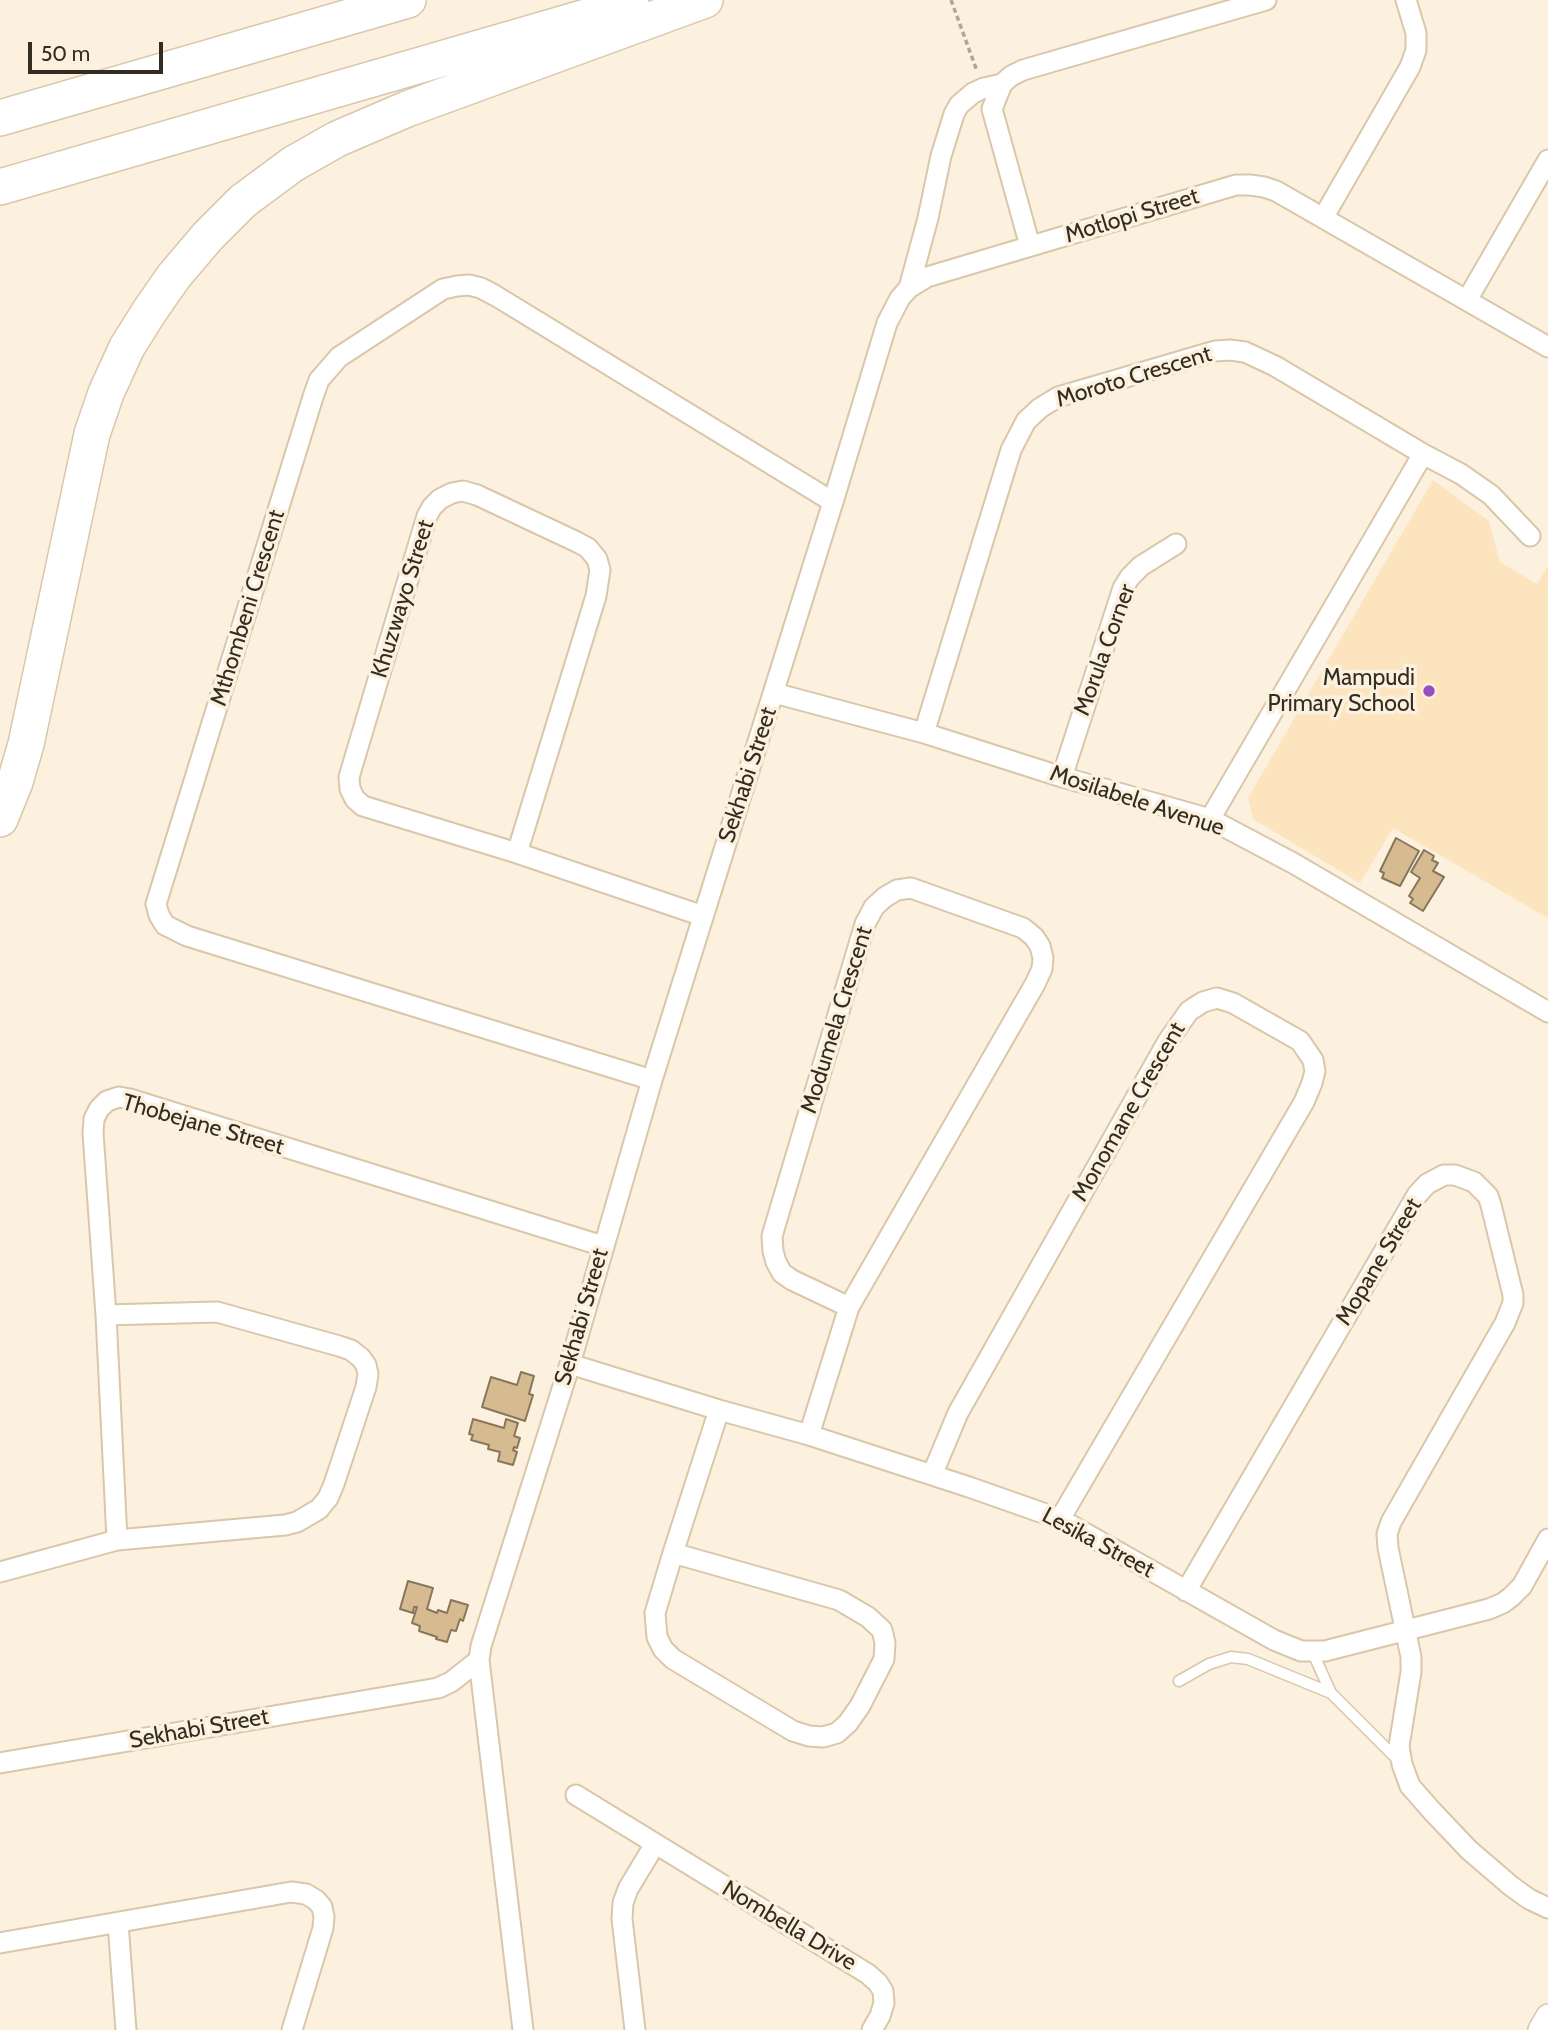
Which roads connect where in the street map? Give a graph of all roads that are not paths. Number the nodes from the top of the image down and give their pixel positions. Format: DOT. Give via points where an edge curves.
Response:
graph roads {
  1 [pos="408,0"];
  2 [pos="644,0"];
  3 [pos="705,0"];
  4 [pos="1266,0"];
  5 [pos="1406,0"];
  6 [pos="993,86"];
  7 [pos="0,118"];
  8 [pos="1548,160"];
  9 [pos="0,187"];
  10 [pos="1324,218"];
  11 [pos="1030,246"];
  12 [pos="909,288"];
  13 [pos="1467,300"];
  14 [pos="1548,347"];
  15 [pos="1423,454"];
  16 [pos="833,502"];
  17 [pos="1530,536"];
  18 [pos="1176,544"];
  19 [pos="774,693"];
  20 [pos="924,733"];
  21 [pos="1062,777"];
  22 [pos="0,819"];
  23 [pos="1210,819"];
  24 [pos="517,853"];
  25 [pos="703,916"];
  26 [pos="1548,1012"];
  27 [pos="652,1080"];
  28 [pos="603,1246"];
  29 [pos="849,1307"];
  30 [pos="106,1315"];
  31 [pos="570,1364"];
  32 [pos="719,1410"];
  33 [pos="809,1435"];
  34 [pos="932,1475"];
  35 [pos="1060,1519"];
  36 [pos="117,1539"];
  37 [pos="1548,1539"];
  38 [pos="673,1553"];
  39 [pos="0,1572"];
  40 [pos="1186,1591"];
  41 [pos="1406,1630"];
  42 [pos="1312,1651"];
  43 [pos="479,1660"];
  44 [pos="1179,1681"];
  45 [pos="1331,1693"];
  46 [pos="0,1763"];
  47 [pos="1402,1764"];
  48 [pos="576,1795"];
  49 [pos="654,1844"];
  50 [pos="1548,1908"];
  51 [pos="118,1923"];
  52 [pos="0,1943"];
  53 [pos="1548,2016"];
  54 [pos="126,2030"];
  55 [pos="292,2030"];
  56 [pos="523,2030"];
  57 [pos="635,2030"];
  58 [pos="872,2030"];
  59 [pos="1540,2030"];
  1 -- 7 [label="highway"];
  2 -- 9 [label="highway"];
  3 -- 22 [label="highway" via="337,139 243,201 208,236 149,312 106,394 92,434 26,744"];
  4 -- 6 [label="street" via="1023,70"];
  5 -- 10 [label="street" via="1416,33 1410,67"];
  6 -- 11 [label="street" via="992,109"];
  6 -- 12 [label="street" via="965,99 954,114"];
  8 -- 13 [label="street"];
  10 -- 11 [label="street, Motlopi Street" via="1276,191 1236,185"];
  10 -- 13 [label="street, Motlopi Street"];
  11 -- 12 [label="street, Motlopi Street" via="927,277"];
  12 -- 16 [label="street" via="887,323"];
  13 -- 14 [label="street, Motlopi Street"];
  15 -- 17 [label="street, Moroto Crescent" via="1484,490"];
  15 -- 20 [label="street, Moroto Crescent" via="1245,352 1199,355 1058,397 1026,421 1011,450"];
  15 -- 23 [label="street"];
  16 -- 19 [label="street, Sekhabi Street"];
  16 -- 27 [label="street, Mthombeni Crescent" via="496,296 469,285 443,289 339,356 319,380 313,397 156,904 159,915 165,925 187,936"];
  18 -- 21 [label="street, Morula Corner" via="1141,566 1123,587"];
  19 -- 20 [label="street, Mosilabele Avenue"];
  19 -- 25 [label="street, Sekhabi Street"];
  20 -- 21 [label="street, Mosilabele Avenue"];
  21 -- 23 [label="street, Mosilabele Avenue"];
  23 -- 26 [label="street, Mosilabele Avenue"];
  24 -- 24 [label="street, Khuzwayo Street" via="363,806 350,789 349,777 427,516 440,499 463,491 588,548 600,570"];
  24 -- 25 [label="street, Khuzwayo Street"];
  25 -- 27 [label="street, Sekhabi Street"];
  27 -- 28 [label="street, Sekhabi Street"];
  28 -- 30 [label="street, Thobejane Street" via="119,1097 99,1110 93,1133"];
  28 -- 31 [label="street, Sekhabi Street"];
  29 -- 29 [label="street, Modumela Crescent" via="782,1273 772,1236 865,924 885,897 911,888 1023,928 1040,946 1042,970"];
  29 -- 33 [label="street, Modumela Crescent"];
  30 -- 36 [label="street, Thobejane Street"];
  30 -- 36 [label="street" via="232,1314 351,1350 366,1365 368,1374 334,1484 328,1498 308,1517 285,1525"];
  31 -- 32 [label="street, Lesika Street"];
  31 -- 43 [label="street, Sekhabi Street"];
  32 -- 33 [label="street, Lesika Street"];
  32 -- 38 [label="street"];
  33 -- 34 [label="street, Lesika Street"];
  34 -- 35 [label="street, Lesika Street"];
  34 -- 35 [label="street, Monomane Crescent" via="958,1412 1168,1041 1189,1011 1203,1002 1233,1003 1300,1041 1313,1060 1312,1083"];
  35 -- 40 [label="street, Lesika Street"];
  36 -- 39 [label="street"];
  37 -- 41 [label="street, Lesika Street" via="1522,1586 1503,1603"];
  38 -- 38 [label="street" via="655,1613 657,1637 673,1659 793,1731 823,1737 848,1723 884,1658 881,1630 869,1617 839,1601"];
  40 -- 41 [label="street, Mopane Street" via="1417,1195 1435,1178 1455,1175 1474,1182 1488,1196 1513,1303 1391,1522 1388,1548"];
  40 -- 42 [label="street, Lesika Street" via="1281,1644"];
  41 -- 42 [label="street, Lesika Street"];
  41 -- 47 [label="street, Mopane Street" via="1411,1672 1399,1746"];
  42 -- 45 [label="lane"];
  43 -- 46 [label="street, Sekhabi Street" via="438,1688"];
  43 -- 56 [label="street"];
  44 -- 45 [label="lane" via="1231,1657 1248,1659"];
  45 -- 47 [label="lane"];
  47 -- 50 [label="street" via="1410,1786 1469,1850 1511,1886"];
  48 -- 49 [label="street, Nombella Drive"];
  49 -- 57 [label="street" via="623,1903"];
  49 -- 58 [label="street, Nombella Drive" via="868,1974 883,1992 884,2003"];
  51 -- 52 [label="street"];
  51 -- 54 [label="street"];
  51 -- 55 [label="street" via="291,1892 316,1900 322,1907 323,1928"];
  53 -- 59 [label="street"];
}
